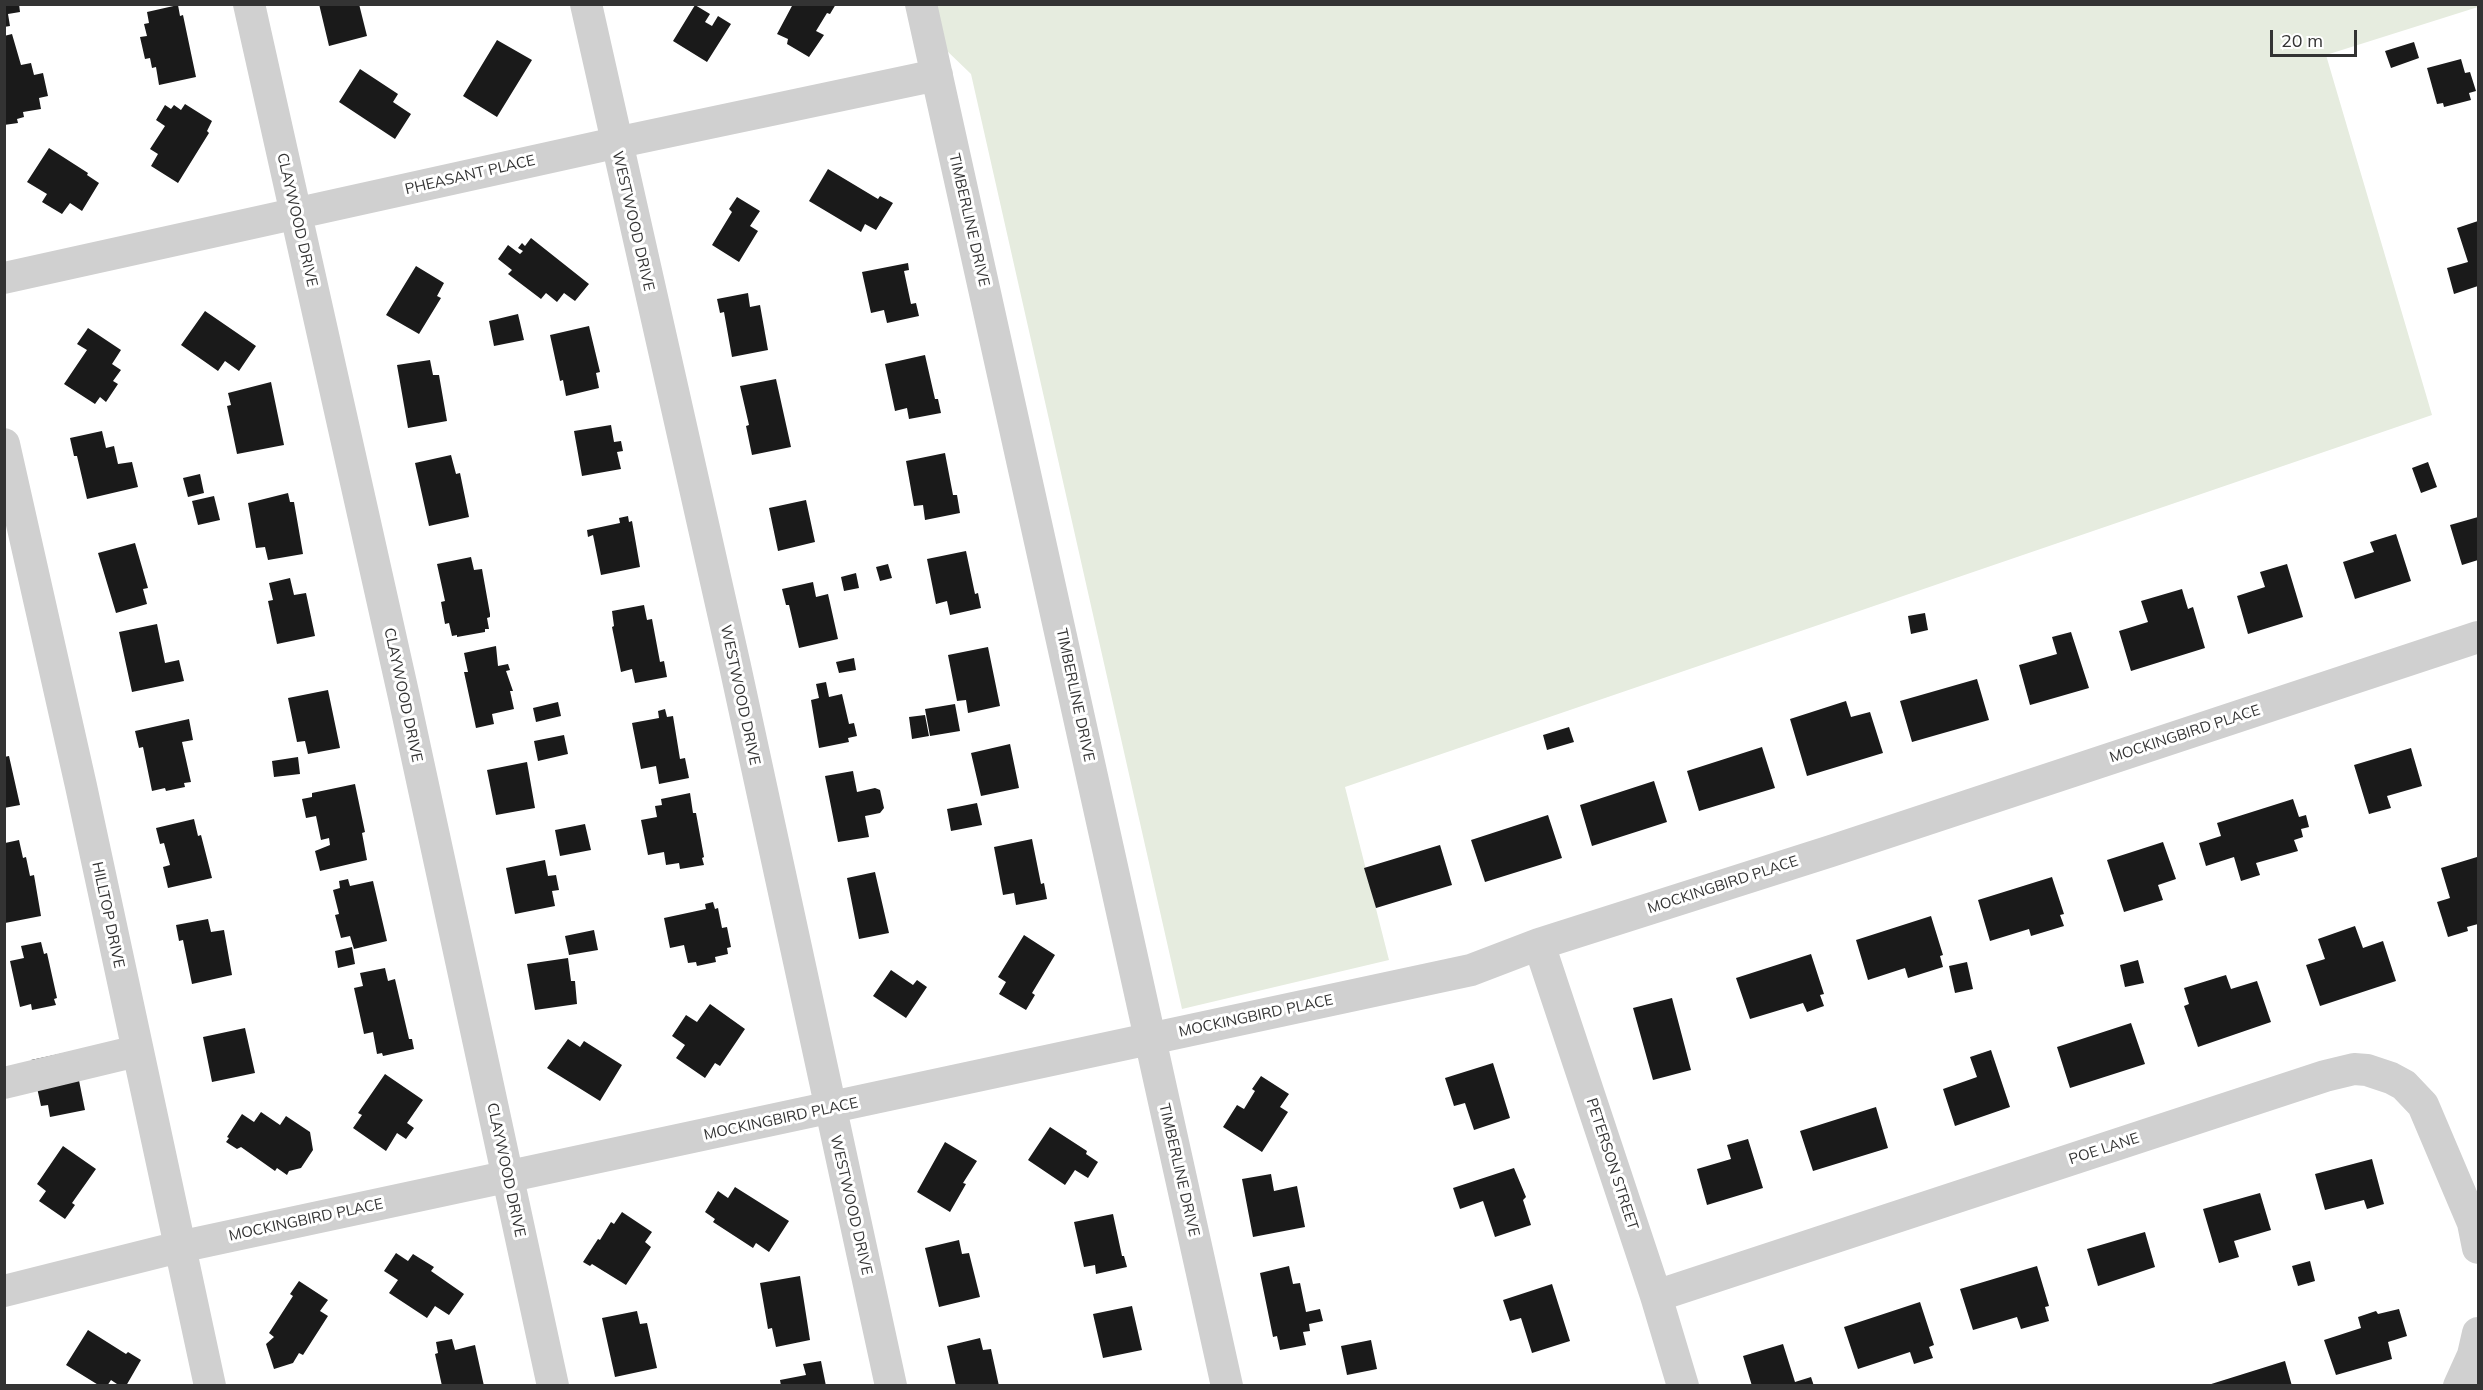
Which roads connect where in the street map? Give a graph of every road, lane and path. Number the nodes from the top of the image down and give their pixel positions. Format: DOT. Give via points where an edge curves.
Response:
graph roads {
  1 [pos="249,4"];
  2 [pos="586,4"];
  3 [pos="921,4"];
  4 [pos="937,75"];
  5 [pos="615,143"];
  6 [pos="296,214"];
  7 [pos="4,278"];
  8 [pos="4,444"];
  9 [pos="2478,637"];
  10 [pos="1539,944"];
  11 [pos="1150,1039"];
  12 [pos="137,1050"];
  13 [pos="4,1083"];
  14 [pos="829,1109"];
  15 [pos="508,1177"];
  16 [pos="2477,1231"];
  17 [pos="179,1247"];
  18 [pos="4,1291"];
  19 [pos="1656,1296"];
  20 [pos="2478,1333"];
  21 [pos="210,1386"];
  22 [pos="552,1386"];
  23 [pos="891,1386"];
  24 [pos="1227,1386"];
  25 [pos="1683,1386"];
  26 [pos="2458,1386"];
  1 -- 6 [label="street, CLAYWOOD DRIVE"];
  2 -- 5 [label="street, WESTWOOD DRIVE"];
  3 -- 4 [label="street, TIMBERLINE DRIVE"];
  4 -- 5 [label="street, PHEASANT PLACE"];
  4 -- 11 [label="street, TIMBERLINE DRIVE"];
  5 -- 6 [label="street, PHEASANT PLACE"];
  5 -- 14 [label="street, WESTWOOD DRIVE" via="732,655"];
  6 -- 7 [label="street, PHEASANT PLACE"];
  6 -- 15 [label="street, CLAYWOOD DRIVE"];
  8 -- 12 [label="street, HILLTOP DRIVE"];
  9 -- 10 [label="street, MOCKINGBIRD PLACE"];
  10 -- 11 [label="street, MOCKINGBIRD PLACE" via="1471,970"];
  10 -- 19 [label="street, PETERSON STREET"];
  11 -- 14 [label="street, MOCKINGBIRD PLACE"];
  11 -- 24 [label="street, TIMBERLINE DRIVE"];
  12 -- 13 [label="street"];
  12 -- 17 [label="street, HILLTOP DRIVE"];
  14 -- 15 [label="street, MOCKINGBIRD PLACE"];
  14 -- 23 [label="street, WESTWOOD DRIVE"];
  15 -- 17 [label="street, MOCKINGBIRD PLACE"];
  15 -- 22 [label="street, CLAYWOOD DRIVE"];
  16 -- 19 [label="street, POE LANE" via="2423,1105 2404,1085 2391,1078 2354,1069"];
  17 -- 18 [label="street, MOCKINGBIRD PLACE"];
  17 -- 21 [label="street, HILLTOP DRIVE"];
  19 -- 25 [label="street, PETERSON STREET"];
  20 -- 26 [label="street" via="2473,1355"];
}
